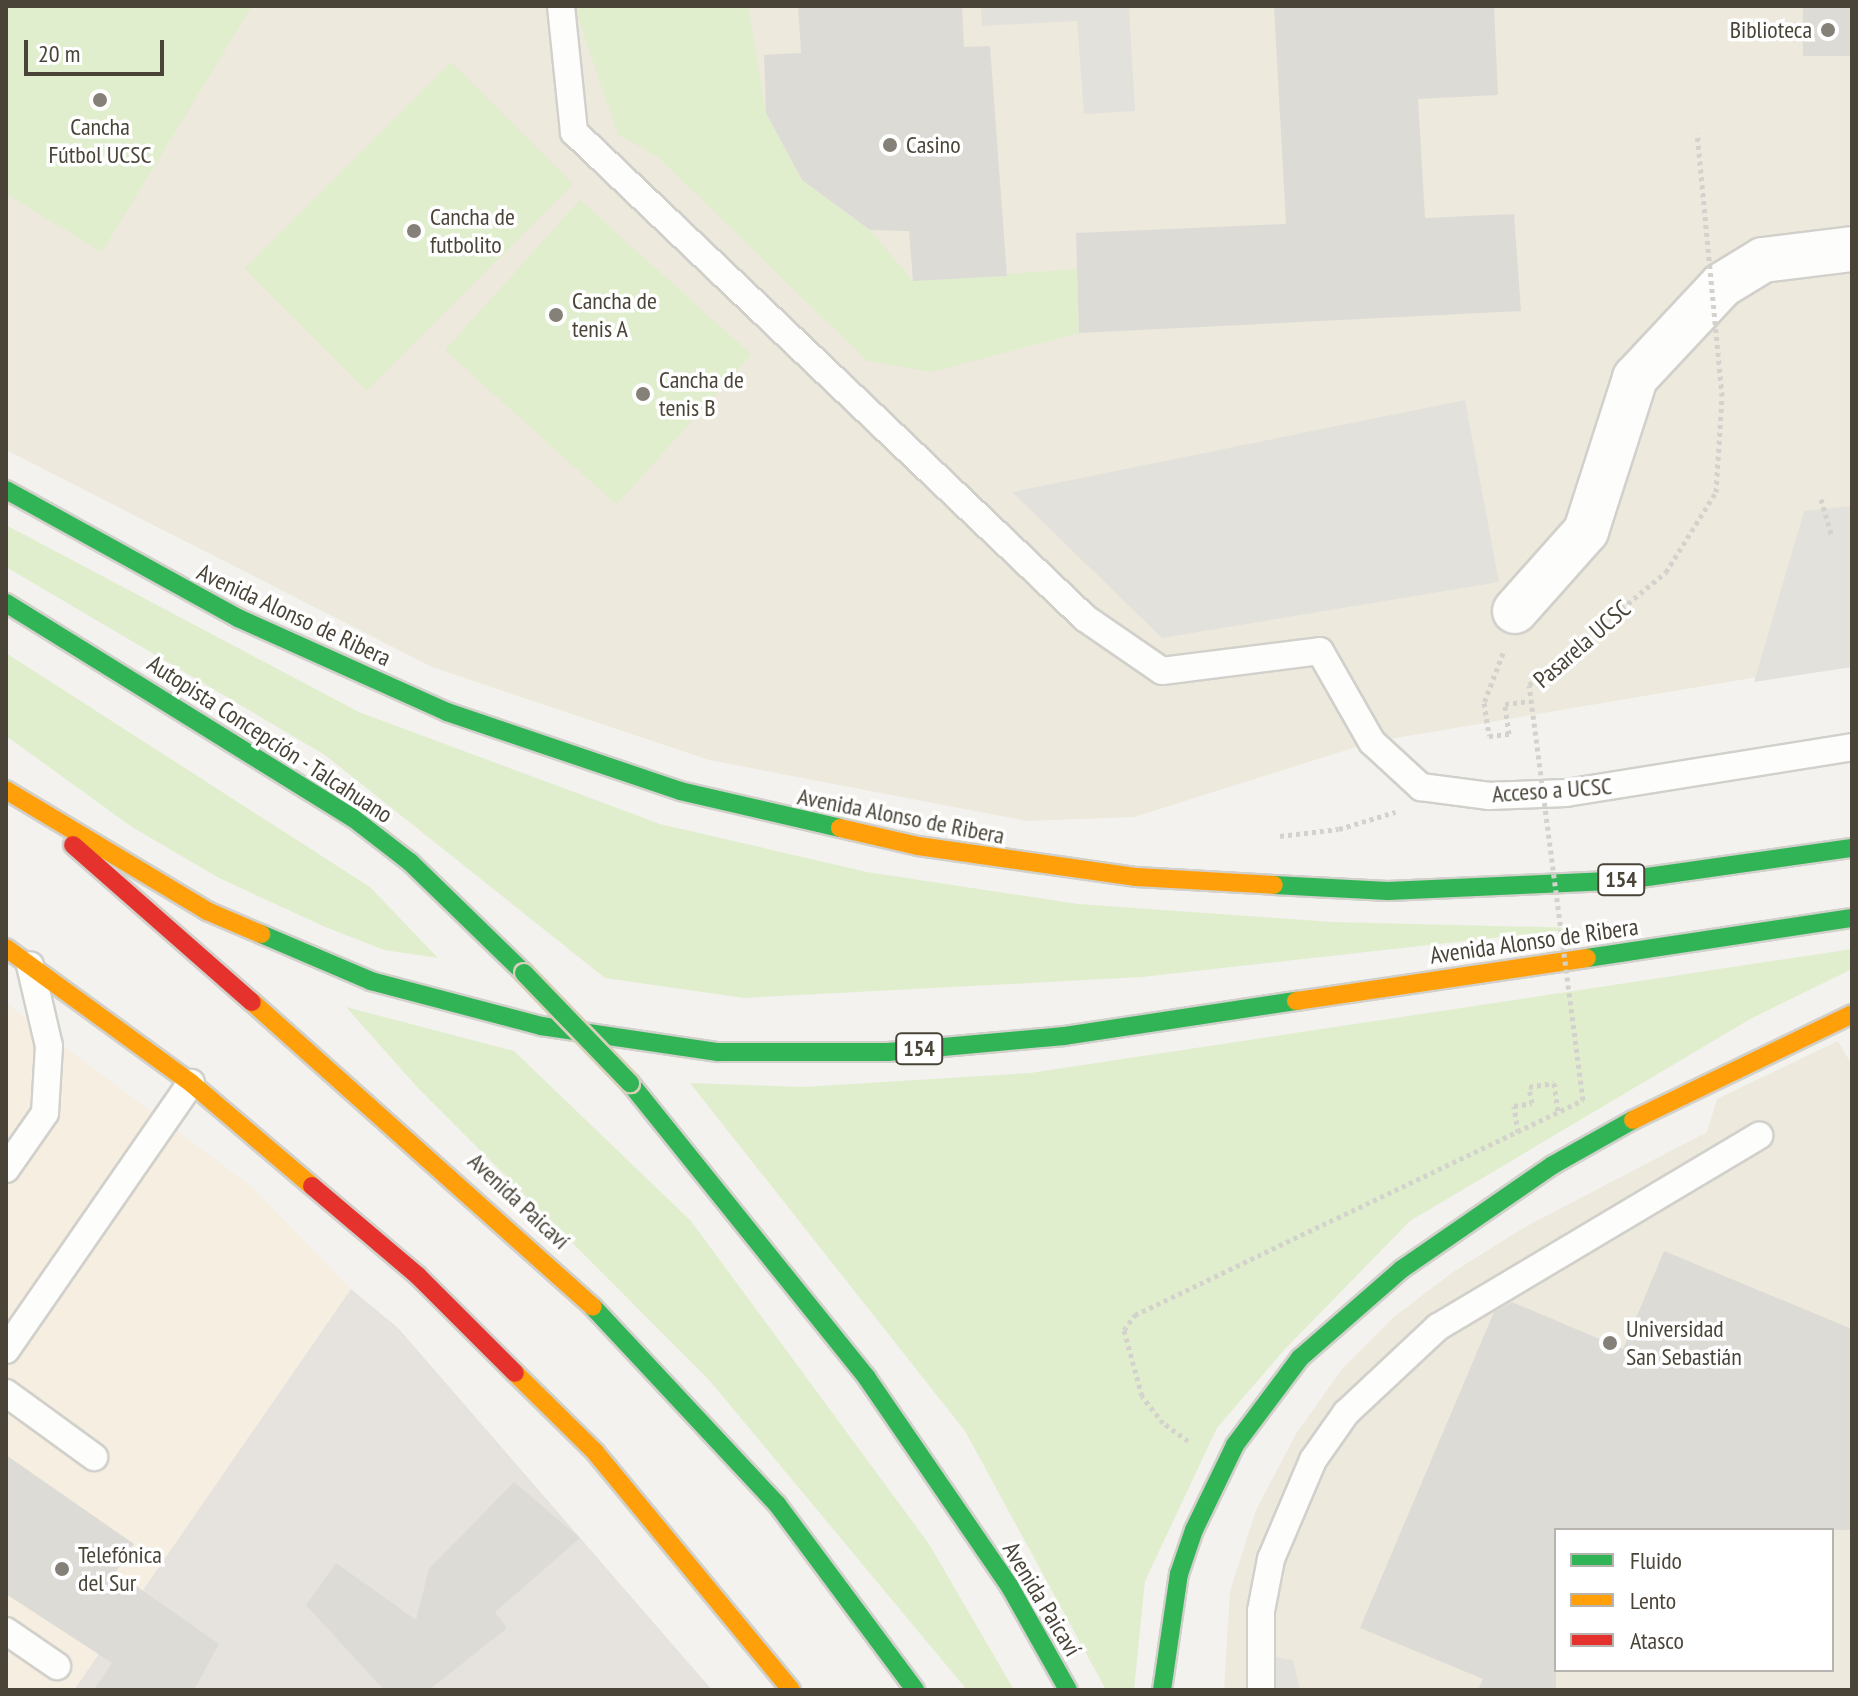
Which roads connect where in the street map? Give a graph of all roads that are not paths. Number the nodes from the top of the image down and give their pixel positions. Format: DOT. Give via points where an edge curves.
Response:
graph roads {
  1 [pos="561,6"];
  2 [pos="1852,249"];
  3 [pos="6,490"];
  4 [pos="6,603"];
  5 [pos="1510,628"];
  6 [pos="1852,747"];
  7 [pos="6,790"];
  8 [pos="28,807"];
  9 [pos="1852,848"];
  10 [pos="1852,918"];
  11 [pos="6,948"];
  12 [pos="30,965"];
  13 [pos="524,973"];
  14 [pos="1852,1014"];
  15 [pos="191,1083"];
  16 [pos="1759,1136"];
  17 [pos="6,1169"];
  18 [pos="6,1350"];
  19 [pos="6,1393"];
  20 [pos="94,1457"];
  21 [pos="1010,1587"];
  22 [pos="6,1631"];
  23 [pos="57,1666"];
  24 [pos="791,1690"];
  25 [pos="915,1690"];
  26 [pos="1044,1690"];
  27 [pos="1068,1690"];
  28 [pos="1162,1690"];
  29 [pos="1261,1690"];
  1 -- 6 [label="lane, Acceso a UCSC" via="574,132 1085,618 1162,671 1320,651 1372,742 1421,787 1489,796 1566,793"];
  2 -- 5 [label="street" via="1763,260 1722,285 1635,378 1586,531"];
  3 -- 9 [label="main road, Avenida Alonso de Ribera / 154" via="238,618 447,712 680,791 918,846 1137,877 1388,891 1626,880"];
  4 -- 13 [label="main road, Autopista Concepción - Talcahuano" via="236,740 353,818 410,862"];
  7 -- 8 [label="main road, 154"];
  8 -- 10 [label="main road, Avenida Alonso de Ribera / 154" via="207,911 371,981 541,1026 718,1052 888,1052 1064,1036"];
  8 -- 25 [label="main road, Avenida Paicaví" via="257,1000 559,1271 777,1504"];
  11 -- 12 [label="main road"];
  12 -- 15 [label="main road"];
  12 -- 17 [label="lane" via="49,1046 45,1113"];
  13 -- 21 [label="main road, Avenida Paicaví, bridge" via="630,1083 857,1365"];
  14 -- 28 [label="main road" via="1643,1114 1468,1221 1339,1320 1300,1358 1235,1445 1179,1574"];
  15 -- 18 [label="lane"];
  15 -- 24 [label="main road" via="360,1224 508,1363 595,1452"];
  16 -- 29 [label="lane" via="1438,1327 1346,1413 1313,1460 1271,1559 1261,1611"];
  19 -- 20 [label="lane"];
  21 -- 26 [label="lane"];
  21 -- 27 [label="main road, Avenida Paicaví"];
  22 -- 23 [label="lane"];
}
